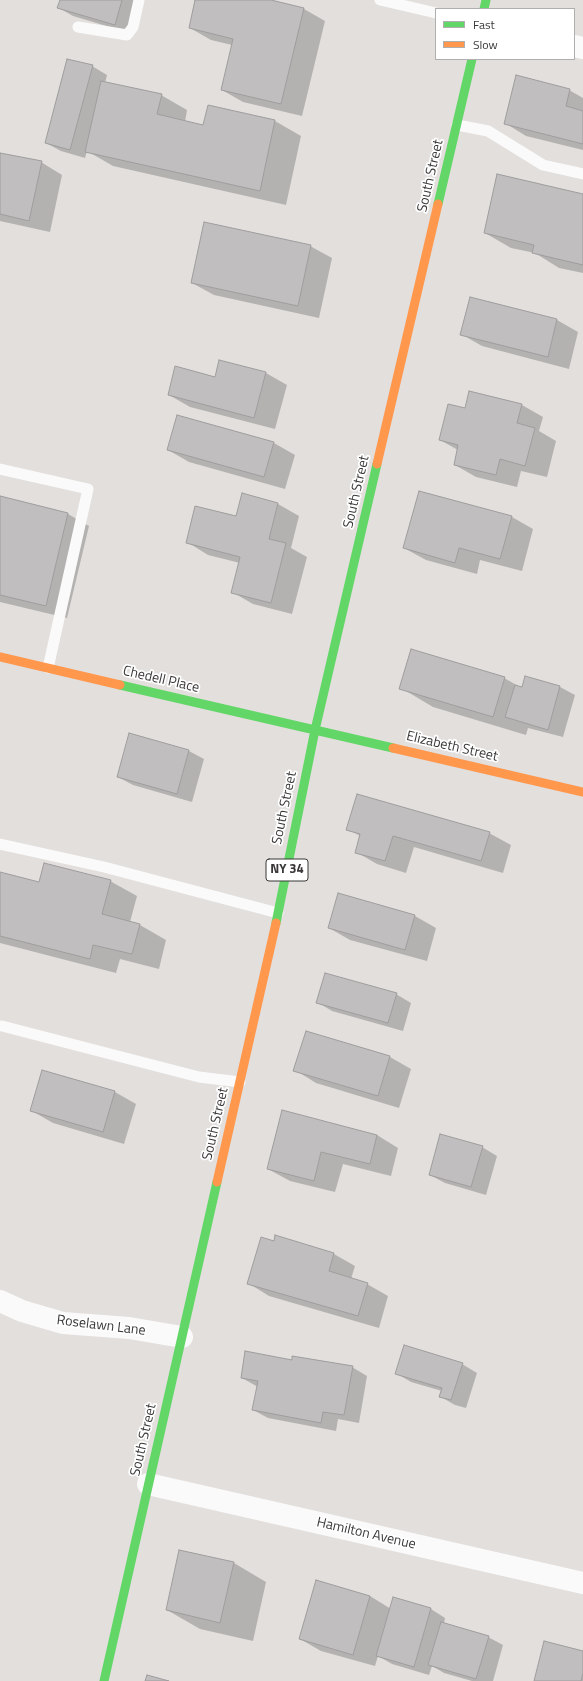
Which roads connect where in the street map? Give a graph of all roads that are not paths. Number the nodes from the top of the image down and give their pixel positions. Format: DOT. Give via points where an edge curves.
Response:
graph roads {
  1 [pos="139,0"];
  2 [pos="380,0"];
  3 [pos="435,13"];
  4 [pos="78,28"];
  5 [pos="472,60"];
  6 [pos="457,125"];
  7 [pos="583,174"];
  8 [pos="0,469"];
  9 [pos="0,657"];
  10 [pos="48,668"];
  11 [pos="315,730"];
  12 [pos="583,792"];
  13 [pos="0,844"];
  14 [pos="278,913"];
  15 [pos="2,1026"];
  16 [pos="240,1082"];
  17 [pos="0,1301"];
  18 [pos="182,1337"];
  19 [pos="148,1484"];
  20 [pos="583,1583"];
  21 [pos="104,1681"];
  1 -- 4 [label="lane" via="133,27 127,35"];
  2 -- 3 [label="lane"];
  5 -- 6 [label="main road, South Street / NY 34"];
  6 -- 7 [label="lane" via="488,131 544,165"];
  6 -- 11 [label="main road, South Street / NY 34"];
  8 -- 10 [label="lane" via="88,489"];
  9 -- 10 [label="main road, Chedell Place"];
  10 -- 11 [label="main road, Chedell Place"];
  11 -- 12 [label="main road, Elizabeth Street"];
  11 -- 14 [label="main road, South Street / NY 34"];
  13 -- 14 [label="lane" via="104,867"];
  14 -- 16 [label="main road, South Street / NY 34"];
  15 -- 16 [label="lane" via="199,1077"];
  16 -- 18 [label="main road, South Street / NY 34"];
  17 -- 18 [label="street, Roselawn Lane" via="22,1311 63,1323 129,1328"];
  18 -- 19 [label="main road, South Street / NY 34"];
  19 -- 20 [label="street, Hamilton Avenue"];
  19 -- 21 [label="main road, South Street / NY 34"];
}
